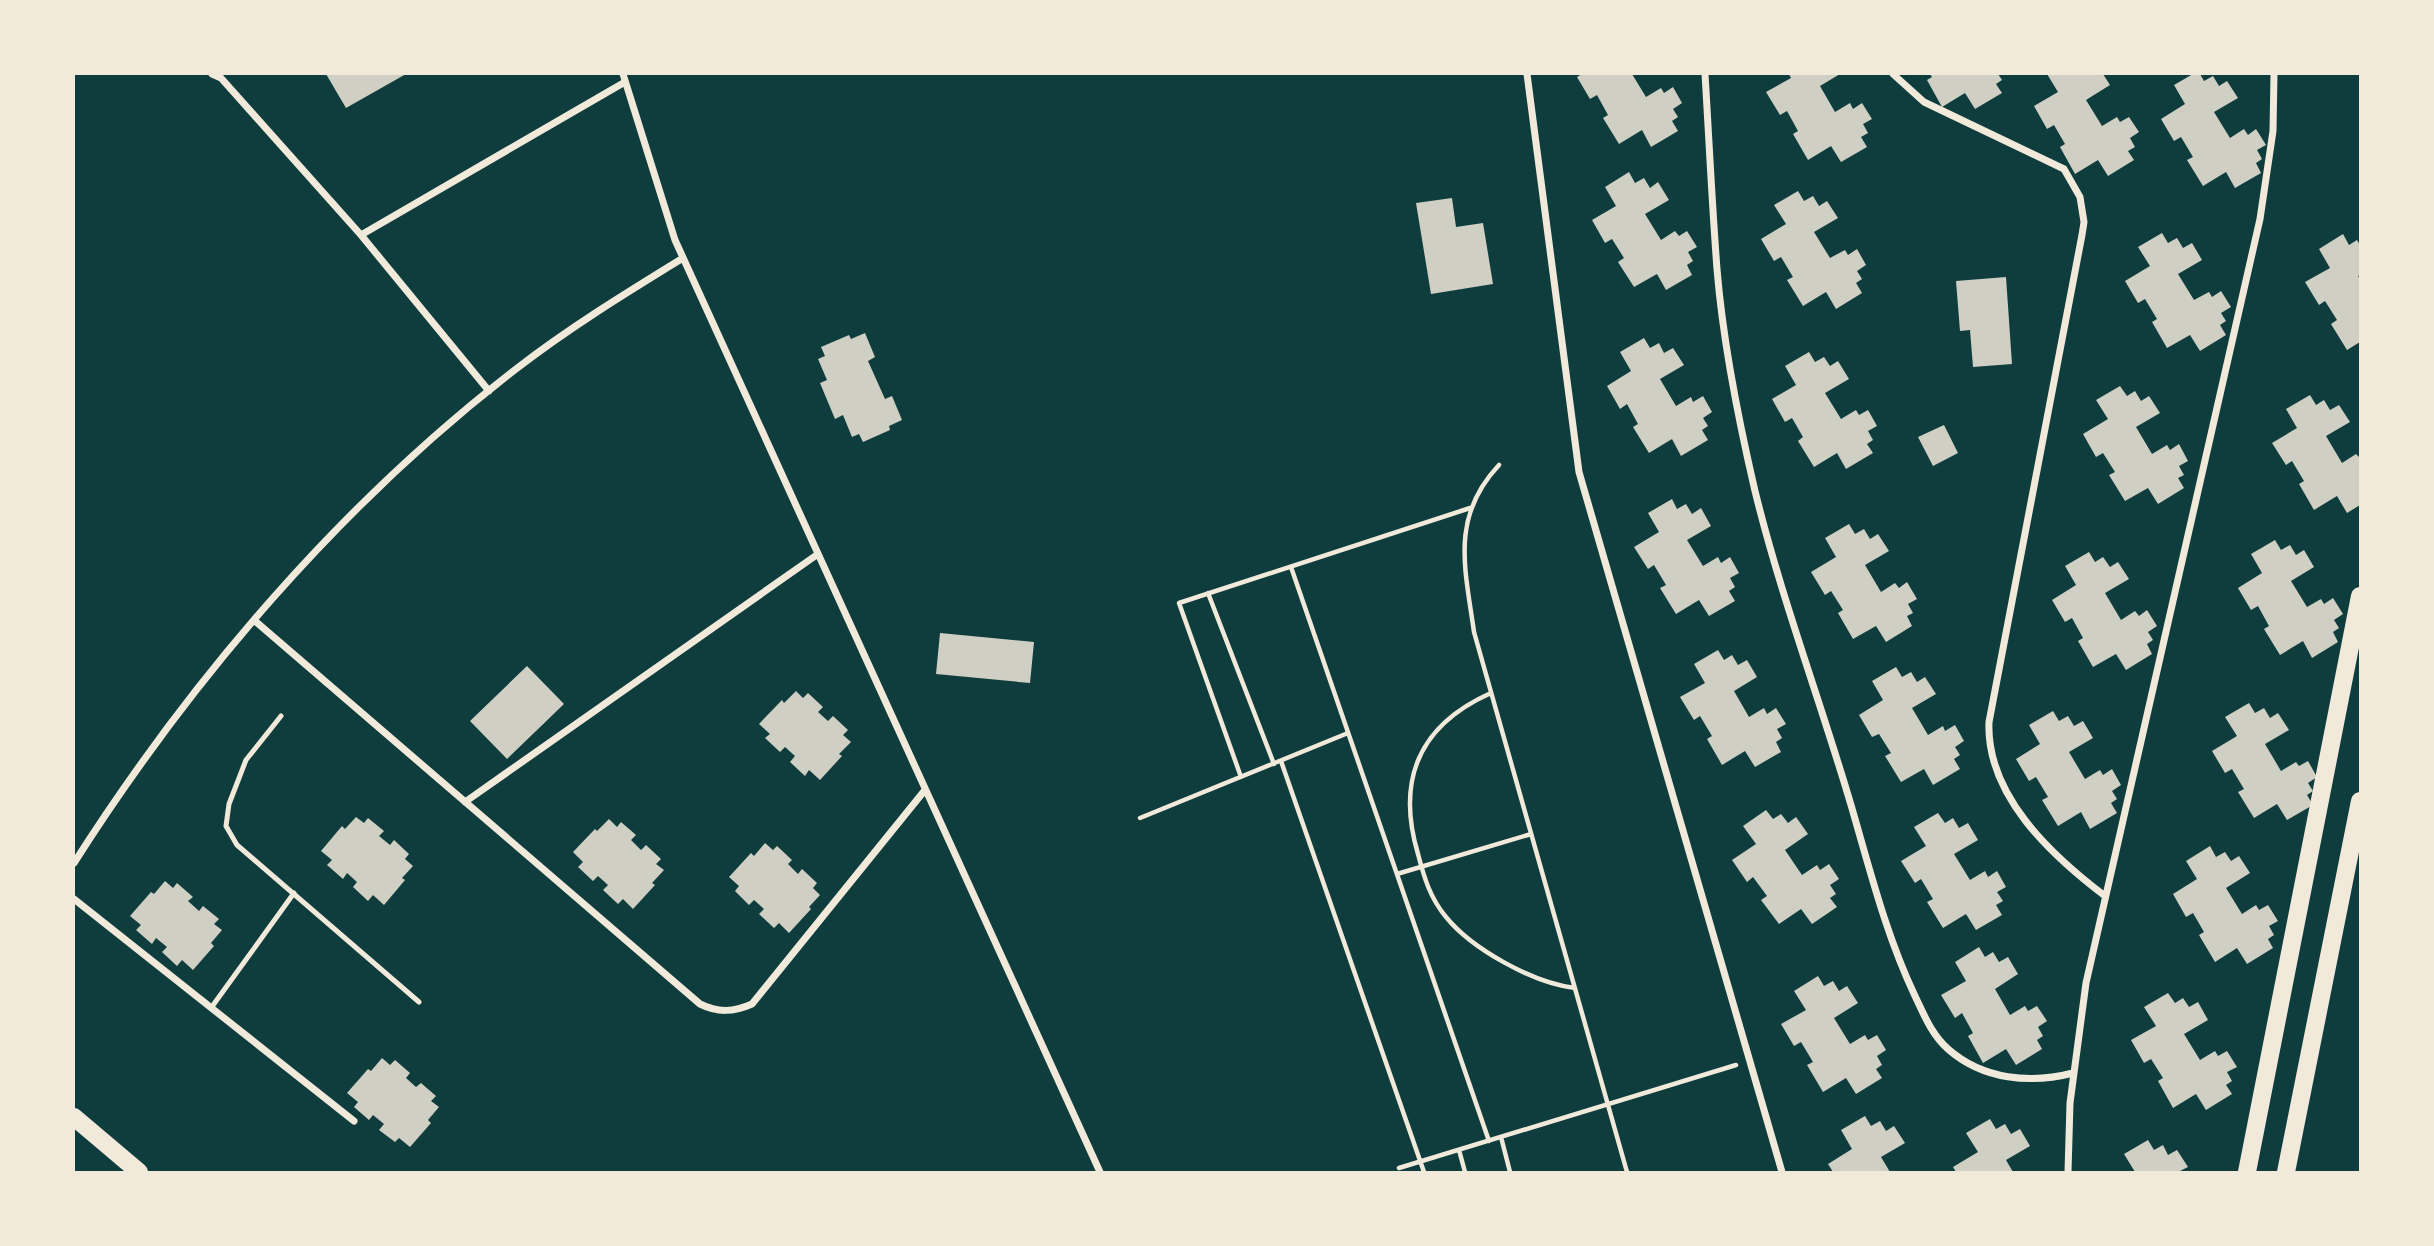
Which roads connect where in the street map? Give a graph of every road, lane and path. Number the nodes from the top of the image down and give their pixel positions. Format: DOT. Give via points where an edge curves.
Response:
graph roads {
  1 [pos="212,74"];
  2 [pos="1527,74"];
  3 [pos="1705,74"];
  4 [pos="1892,74"];
  5 [pos="2274,74"];
  6 [pos="222,76"];
  7 [pos="624,78"];
  8 [pos="360,235"];
  9 [pos="683,258"];
  10 [pos="489,391"];
  11 [pos="1499,465"];
  12 [pos="1470,508"];
  13 [pos="818,554"];
  14 [pos="1291,566"];
  15 [pos="1208,593"];
  16 [pos="2361,596"];
  17 [pos="255,621"];
  18 [pos="1491,693"];
  19 [pos="281,716"];
  20 [pos="1348,733"];
  21 [pos="1281,761"];
  22 [pos="1274,764"];
  23 [pos="1241,777"];
  24 [pos="925,790"];
  25 [pos="2361,801"];
  26 [pos="465,802"];
  27 [pos="1140,818"];
  28 [pos="1531,834"];
  29 [pos="74,863"];
  30 [pos="1421,866"];
  31 [pos="1397,874"];
  32 [pos="294,893"];
  33 [pos="2105,896"];
  34 [pos="74,900"];
  35 [pos="1575,988"];
  36 [pos="419,1002"];
  37 [pos="211,1008"];
  38 [pos="1749,1061"];
  39 [pos="2073,1073"];
  40 [pos="1608,1104"];
  41 [pos="74,1116"];
  42 [pos="354,1121"];
  43 [pos="1500,1137"];
  44 [pos="1489,1140"];
  45 [pos="1459,1150"];
  46 [pos="1421,1161"];
  47 [pos="1399,1168"];
  48 [pos="139,1172"];
  49 [pos="1100,1172"];
  50 [pos="1424,1172"];
  51 [pos="1465,1172"];
  52 [pos="1510,1172"];
  53 [pos="1627,1172"];
  54 [pos="1782,1172"];
  55 [pos="2068,1172"];
  56 [pos="2247,1172"];
  57 [pos="2287,1172"];
  1 -- 6 [label="street"];
  2 -- 38 [label="street" via="1579,472"];
  3 -- 39 [label="street" via="1717,272 1740,419 1776,569 1888,933 1930,1027 1956,1055 1981,1069 2017,1078"];
  4 -- 33 [label="street" via="1924,102 2064,170 2080,197 2082,235 1989,738 1996,773 2018,809 2069,866"];
  5 -- 33 [label="street" via="2273,131 2260,219"];
  6 -- 8 [label="street"];
  7 -- 8 [label="street"];
  7 -- 9 [label="street"];
  8 -- 10 [label="street"];
  9 -- 10 [label="street" via="570,330"];
  9 -- 13 [label="street"];
  10 -- 17 [label="street" via="367,502"];
  11 -- 12 [label="path"];
  12 -- 14 [label="path"];
  12 -- 18 [label="path" via="1464,557 1474,632"];
  13 -- 24 [label="street"];
  13 -- 26 [label="street"];
  14 -- 15 [label="path"];
  14 -- 20 [label="path"];
  15 -- 22 [label="path"];
  15 -- 23 [label="path" via="1179,603"];
  16 -- 56 [label="highway"];
  17 -- 26 [label="street"];
  17 -- 29 [label="street" via="145,758"];
  18 -- 28 [label="path"];
  18 -- 30 [label="path" via="1455,713 1419,759 1408,809"];
  19 -- 32 [label="lane" via="246,760 229,804 226,826 237,845"];
  20 -- 21 [label="path"];
  20 -- 31 [label="path"];
  21 -- 22 [label="path"];
  21 -- 46 [label="path"];
  22 -- 23 [label="path"];
  23 -- 27 [label="path"];
  24 -- 26 [label="street" via="752,1003 726,1011 700,1004"];
  24 -- 49 [label="street"];
  25 -- 57 [label="highway"];
  28 -- 30 [label="path"];
  28 -- 35 [label="path"];
  30 -- 31 [label="path"];
  30 -- 35 [label="path" via="1435,902 1460,931 1532,976"];
  31 -- 44 [label="path"];
  32 -- 36 [label="lane"];
  32 -- 37 [label="lane"];
  33 -- 39 [label="street"];
  34 -- 37 [label="street"];
  35 -- 40 [label="path"];
  37 -- 42 [label="street"];
  38 -- 40 [label="path"];
  38 -- 54 [label="street"];
  39 -- 55 [label="street"];
  40 -- 43 [label="path"];
  40 -- 53 [label="path"];
  41 -- 48 [label="highway"];
  43 -- 44 [label="path"];
  43 -- 52 [label="path"];
  44 -- 45 [label="path"];
  45 -- 46 [label="path"];
  45 -- 51 [label="path"];
  46 -- 47 [label="path"];
  46 -- 50 [label="path"];
}
